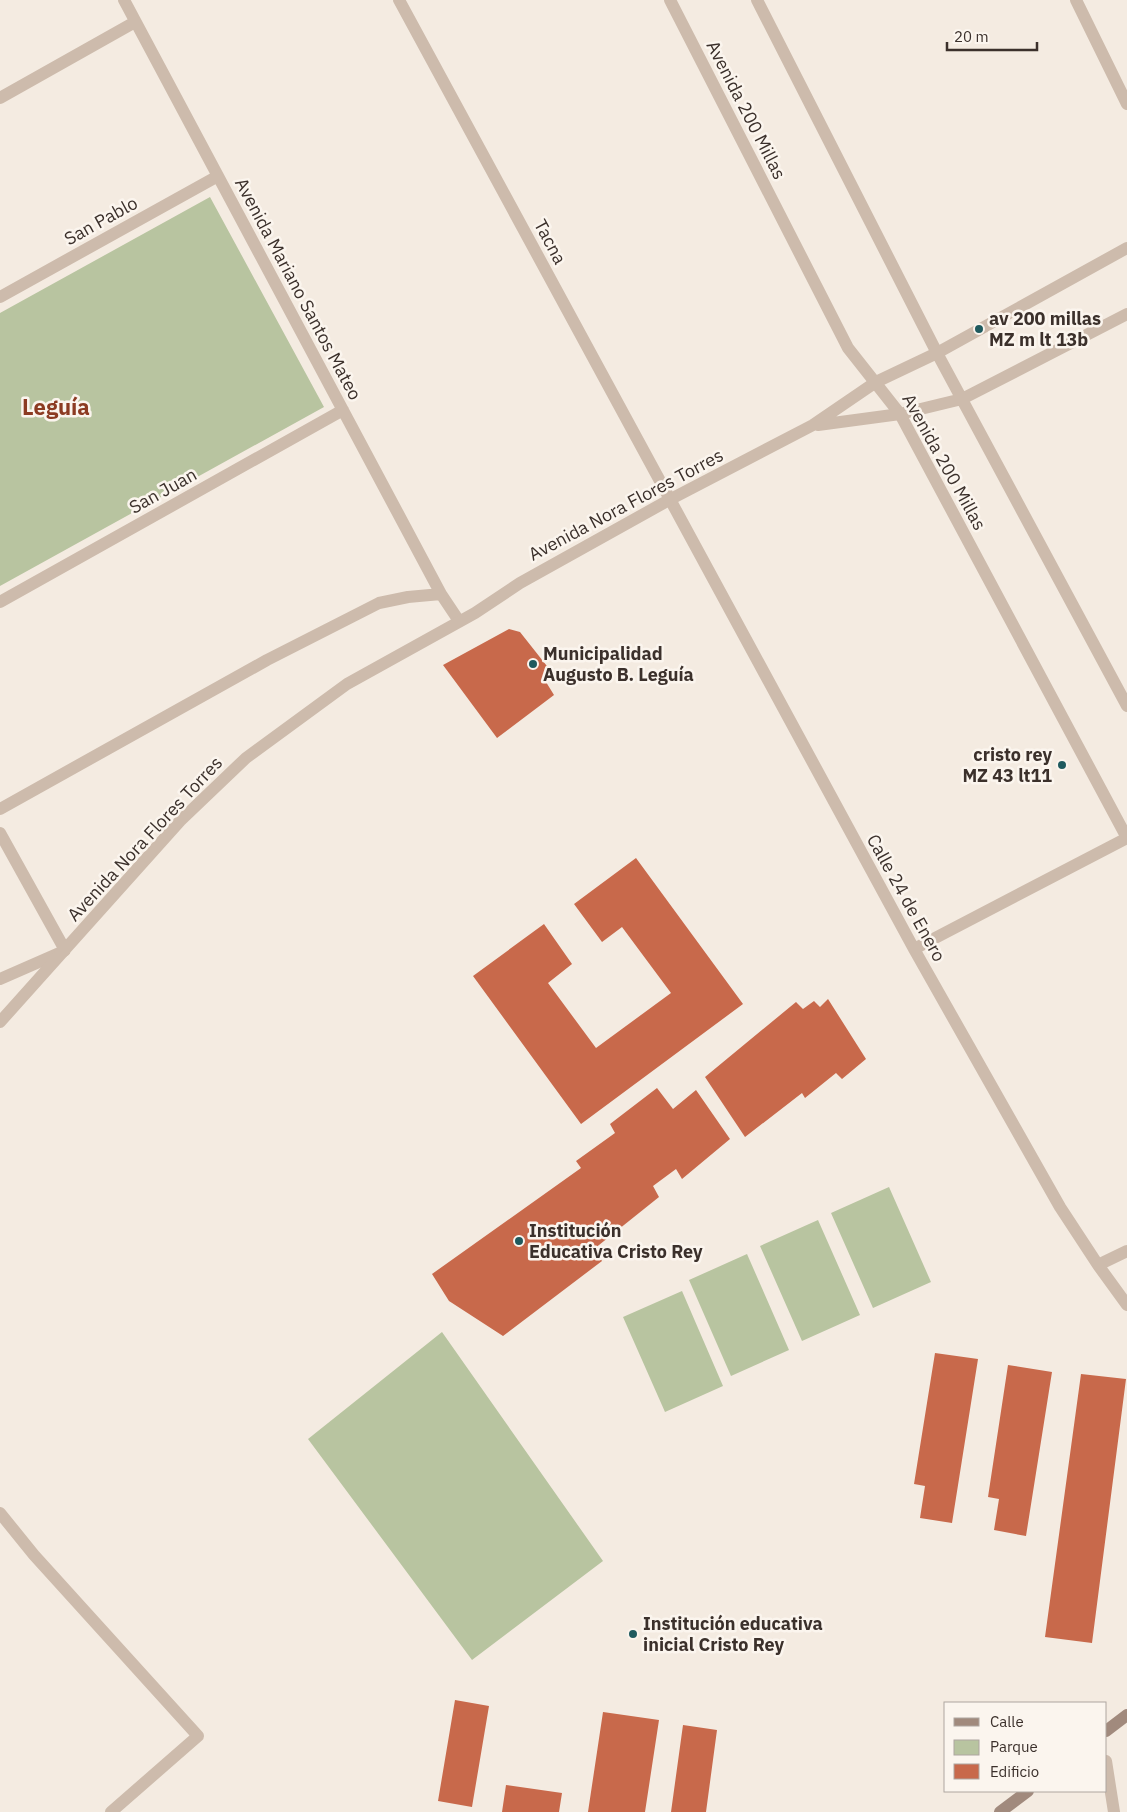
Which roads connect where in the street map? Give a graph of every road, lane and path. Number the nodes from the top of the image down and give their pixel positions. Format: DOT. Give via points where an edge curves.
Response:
graph roads {
  1 [pos="124,0"];
  2 [pos="399,0"];
  3 [pos="670,0"];
  4 [pos="757,0"];
  5 [pos="1076,0"];
  6 [pos="135,22"];
  7 [pos="0,98"];
  8 [pos="1127,104"];
  9 [pos="218,176"];
  10 [pos="1127,248"];
  11 [pos="0,297"];
  12 [pos="1127,314"];
  13 [pos="937,353"];
  14 [pos="876,382"];
  15 [pos="962,399"];
  16 [pos="343,410"];
  17 [pos="900,414"];
  18 [pos="813,425"];
  19 [pos="669,500"];
  20 [pos="441,594"];
  21 [pos="0,602"];
  22 [pos="459,621"];
  23 [pos="1127,706"];
  24 [pos="0,809"];
  25 [pos="0,834"];
  26 [pos="1127,838"];
  27 [pos="914,949"];
  28 [pos="65,950"];
  29 [pos="0,979"];
  30 [pos="0,1022"];
  31 [pos="1127,1250"];
  32 [pos="1098,1266"];
  33 [pos="1127,1305"];
  34 [pos="0,1513"];
  35 [pos="1127,1715"];
  36 [pos="1107,1730"];
  37 [pos="1107,1767"];
  38 [pos="1027,1792"];
  39 [pos="111,1812"];
  40 [pos="1000,1812"];
  41 [pos="1114,1812"];
  1 -- 6 [label="street, Avenida Mariano Santos Mateo"];
  2 -- 19 [label="street, Tacna"];
  3 -- 14 [label="street, Avenida 200 Millas" via="848,348"];
  4 -- 13 [label="street"];
  5 -- 8 [label="street"];
  6 -- 7 [label="street"];
  6 -- 9 [label="street, Avenida Mariano Santos Mateo"];
  9 -- 11 [label="street, San Pablo"];
  9 -- 16 [label="street, Avenida Mariano Santos Mateo"];
  10 -- 13 [label="street, Avenida Nora Flores Torres"];
  12 -- 15 [label="street, Avenida Nora Flores Torres"];
  13 -- 14 [label="street, Avenida Nora Flores Torres"];
  13 -- 15 [label="street"];
  14 -- 17 [label="street, Avenida 200 Millas"];
  14 -- 18 [label="street, Avenida Nora Flores Torres"];
  15 -- 17 [label="street, Avenida Nora Flores Torres"];
  15 -- 23 [label="street"];
  16 -- 20 [label="street, Avenida Mariano Santos Mateo"];
  16 -- 21 [label="street, San Juan"];
  17 -- 18 [label="street, Avenida Nora Flores Torres"];
  17 -- 26 [label="street, Avenida 200 Millas"];
  18 -- 19 [label="street, Avenida Nora Flores Torres"];
  19 -- 22 [label="street, Avenida Nora Flores Torres"];
  19 -- 27 [label="street, Calle 24 de Enero"];
  20 -- 22 [label="street"];
  20 -- 24 [label="street" via="379,603 267,660"];
  22 -- 28 [label="street, Avenida Nora Flores Torres" via="347,684 246,758 180,822"];
  25 -- 28 [label="street"];
  26 -- 27 [label="street"];
  27 -- 32 [label="street, Calle 24 de Enero" via="1060,1207"];
  28 -- 29 [label="street"];
  28 -- 30 [label="street, Avenida Nora Flores Torres"];
  31 -- 32 [label="street"];
  32 -- 33 [label="street, Calle 24 de Enero"];
  34 -- 39 [label="street" via="198,1736"];
  35 -- 36 [label="main road"];
  37 -- 41 [label="street"];
  38 -- 40 [label="main road"];
}
